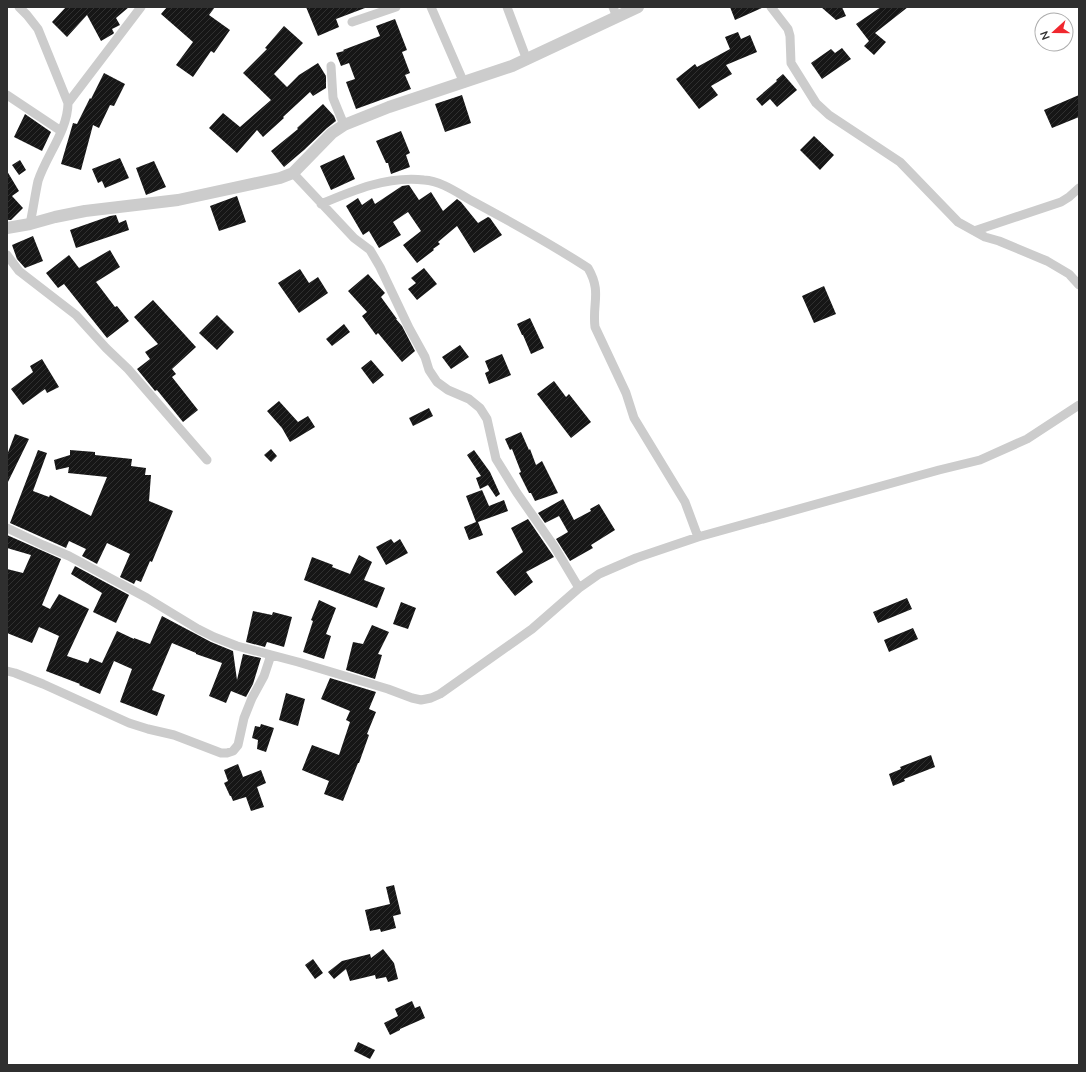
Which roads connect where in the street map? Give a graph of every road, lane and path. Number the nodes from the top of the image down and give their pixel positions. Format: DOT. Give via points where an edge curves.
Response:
graph roads {
  1 [pos="19,7"];
  2 [pos="141,7"];
  3 [pos="396,7"];
  4 [pos="431,7"];
  5 [pos="506,7"];
  6 [pos="638,7"];
  7 [pos="771,7"];
  8 [pos="615,12"];
  9 [pos="352,22"];
  10 [pos="527,60"];
  11 [pos="331,66"];
  12 [pos="464,83"];
  13 [pos="7,95"];
  14 [pos="68,103"];
  15 [pos="344,125"];
  16 [pos="61,131"];
  17 [pos="293,173"];
  18 [pos="1079,188"];
  19 [pos="321,204"];
  20 [pos="30,224"];
  21 [pos="7,228"];
  22 [pos="974,231"];
  23 [pos="7,255"];
  24 [pos="1079,285"];
  25 [pos="1079,405"];
  26 [pos="207,460"];
  27 [pos="7,528"];
  28 [pos="698,537"];
  29 [pos="579,588"];
  30 [pos="271,655"];
  31 [pos="7,671"];
  1 -- 14 [label="street" via="38,29"];
  2 -- 14 [label="street"];
  3 -- 9 [label="street"];
  4 -- 12 [label="street"];
  5 -- 10 [label="street"];
  6 -- 8 [label="street"];
  7 -- 22 [label="street" via="788,29 792,63 816,103 828,115 900,162 958,222"];
  8 -- 10 [label="street"];
  10 -- 12 [label="street"];
  11 -- 15 [label="street" via="333,98"];
  12 -- 15 [label="street"];
  13 -- 16 [label="street"];
  14 -- 16 [label="street"];
  15 -- 17 [label="street" via="332,133"];
  16 -- 20 [label="street" via="39,181"];
  17 -- 19 [label="street"];
  17 -- 20 [label="street" via="209,194 85,211"];
  18 -- 22 [label="street" via="1061,202"];
  19 -- 28 [label="street" via="366,186 401,180 425,180 444,186 588,268 596,287 595,327 626,393 634,418 685,502"];
  19 -- 29 [label="street" via="354,238 370,250 437,382 469,399 480,408 487,419 496,459"];
  20 -- 21 [label="street"];
  22 -- 24 [label="street" via="1047,261 1069,274"];
  23 -- 26 [label="street" via="19,271 76,315 128,369"];
  25 -- 28 [label="street" via="1027,439 980,460"];
  27 -- 30 [label="street" via="75,559 214,637"];
  28 -- 29 [label="street" via="636,558 599,574"];
  29 -- 30 [label="street" via="532,629 431,698 412,698"];
  30 -- 31 [label="street" via="244,718 238,745 227,753 129,723"];
}
